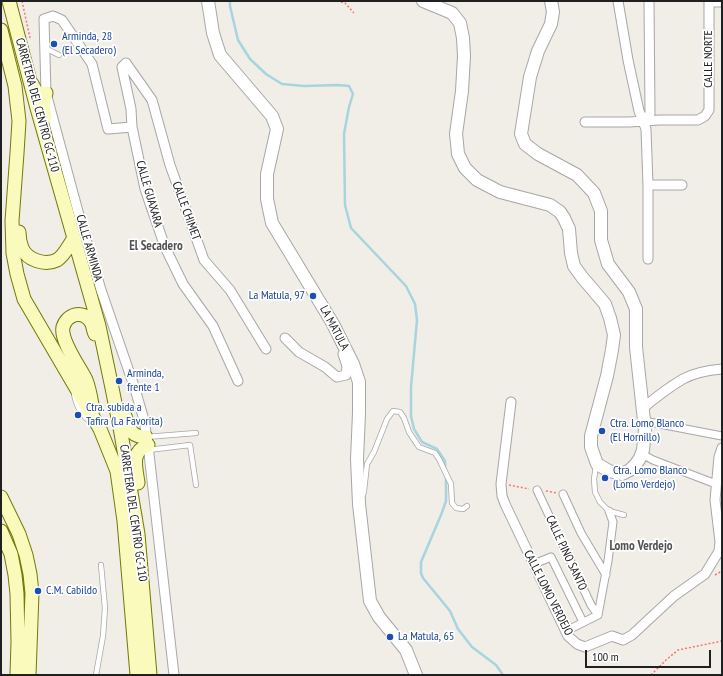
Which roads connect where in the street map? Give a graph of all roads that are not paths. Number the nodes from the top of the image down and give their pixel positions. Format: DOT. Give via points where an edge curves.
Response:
graph roads {
  1 [pos="9,1"];
  2 [pos="208,1"];
  3 [pos="423,1"];
  4 [pos="551,1"];
  5 [pos="618,1"];
  6 [pos="649,1"];
  7 [pos="709,2"];
  8 [pos="722,2"];
  9 [pos="1,30"];
  10 [pos="45,48"];
  11 [pos="59,55"];
  12 [pos="126,63"];
  13 [pos="29,79"];
  14 [pos="46,93"];
  15 [pos="643,121"];
  16 [pos="585,122"];
  17 [pos="132,127"];
  18 [pos="648,184"];
  19 [pos="682,185"];
  20 [pos="14,195"];
  21 [pos="66,208"];
  22 [pos="74,238"];
  23 [pos="648,259"];
  24 [pos="333,324"];
  25 [pos="285,338"];
  26 [pos="266,349"];
  27 [pos="722,369"];
  28 [pos="238,381"];
  29 [pos="112,388"];
  30 [pos="511,402"];
  31 [pos="643,408"];
  32 [pos="644,421"];
  33 [pos="98,425"];
  34 [pos="196,433"];
  35 [pos="722,436"];
  36 [pos="147,444"];
  37 [pos="722,448"];
  38 [pos="642,454"];
  39 [pos="596,464"];
  40 [pos="716,484"];
  41 [pos="196,485"];
  42 [pos="537,490"];
  43 [pos="563,494"];
  44 [pos="1,497"];
  45 [pos="359,504"];
  46 [pos="467,506"];
  47 [pos="134,508"];
  48 [pos="609,511"];
  49 [pos="624,515"];
  50 [pos="1,531"];
  51 [pos="534,564"];
  52 [pos="101,565"];
  53 [pos="606,575"];
  54 [pos="598,615"];
  55 [pos="583,622"];
  56 [pos="566,630"];
  57 [pos="17,675"];
  58 [pos="29,675"];
  59 [pos="96,675"];
  60 [pos="137,675"];
  61 [pos="150,675"];
  62 [pos="174,675"];
  63 [pos="416,675"];
  1 -- 13 [label="main road, CARRETERA DEL CENTRO GC-110"];
  2 -- 24 [label="street, LA MATULA" via="213,33 220,55 272,116 277,129 267,174 267,199 272,223"];
  3 -- 39 [label="street" via="452,13 460,23 464,56 456,143 465,168 477,180 500,192 550,205 560,212 569,229 574,266 605,304 614,335 607,376 591,436"];
  4 -- 31 [label="street" via="551,24 538,51 530,77 521,134 525,144 577,175 594,193 601,211 601,240 608,264 629,292 636,309 636,347"];
  5 -- 15 [label="street" via="628,60"];
  6 -- 15 [label="street" via="650,114"];
  7 -- 8 [label="street"];
  7 -- 15 [label="street, CALLE NORTE" via="709,110 698,120"];
  9 -- 20 [label="main road, CARRETERA DEL CENTRO GC-110" via="15,86 19,121"];
  10 -- 11 [label="lane"];
  10 -- 14 [label="street, CALLE ARMINDA"];
  10 -- 17 [label="street, CALLE ARMINDA" via="44,19 53,16 62,20 92,64 108,129"];
  12 -- 17 [label="street, CALLE GUAXARA" via="122,67"];
  12 -- 26 [label="street, CALLE CHIMET" via="152,100 170,165 204,260 230,290"];
  13 -- 14 [label="main road" via="37,92"];
  13 -- 21 [label="main road, CARRETERA DEL CENTRO GC-110"];
  14 -- 21 [label="main road" via="44,111"];
  14 -- 36 [label="street, CALLE ARMINDA" via="101,290 144,420"];
  15 -- 16 [label="street"];
  15 -- 18 [label="street" via="646,129"];
  17 -- 28 [label="street, CALLE GUAXARA" via="145,189 165,247 183,284 213,326"];
  18 -- 19 [label="street"];
  18 -- 23 [label="street"];
  20 -- 22 [label="main road" via="22,249 30,257 39,262 49,263 58,260"];
  20 -- 33 [label="main road, CARRETERA DEL CENTRO GC-110" via="13,253 24,299"];
  21 -- 22 [label="main road, CARRETERA DEL CENTRO GC-110"];
  22 -- 29 [label="main road, CARRETERA DEL CENTRO GC-110" via="99,326"];
  24 -- 25 [label="street" via="347,366 346,375 337,377 299,352"];
  24 -- 45 [label="street, LA MATULA" via="359,382"];
  27 -- 31 [label="street" via="684,378"];
  29 -- 33 [label="main road" via="91,322 78,314 69,317 64,325 65,340 86,381"];
  29 -- 36 [label="main road" via="130,430"];
  29 -- 47 [label="main road, CARRETERA DEL CENTRO GC-110"];
  30 -- 51 [label="street, CALLE LOMO VERDEJO" via="501,484 502,496"];
  31 -- 32 [label="street"];
  32 -- 35 [label="street"];
  32 -- 38 [label="street"];
  33 -- 60 [label="main road, CARRETERA DEL CENTRO GC-110" via="117,471 124,521"];
  34 -- 36 [label="lane"];
  36 -- 41 [label="lane" via="190,445"];
  36 -- 47 [label="main road" via="136,456 138,490"];
  36 -- 62 [label="street, CALLE ARMINDA"];
  37 -- 40 [label="street, CALLE LOMO VERDEJO"];
  38 -- 39 [label="street" via="636,464 622,474"];
  38 -- 40 [label="street"];
  39 -- 48 [label="lane" via="595,492"];
  40 -- 56 [label="street, CALLE LOMO VERDEJO" via="719,551 705,574 674,596 632,635 623,640 612,636 585,648 568,636"];
  42 -- 54 [label="street, CALLE PINO SANTO"];
  43 -- 53 [label="street" via="581,533"];
  44 -- 58 [label="main road" via="19,534 30,574 32,593"];
  45 -- 46 [label="lane" via="364,491 366,464 393,411 400,412 419,446 435,454 439,459 451,484 452,503 456,508 464,509"];
  45 -- 63 [label="street, LA MATULA" via="370,601 379,617 406,650"];
  47 -- 61 [label="main road, CARRETERA DEL CENTRO GC-110"];
  48 -- 49 [label="lane"];
  48 -- 53 [label="street" via="613,522"];
  50 -- 57 [label="main road" via="11,554 15,575"];
  51 -- 55 [label="street" via="551,557"];
  51 -- 56 [label="street, CALLE LOMO VERDEJO"];
  52 -- 59 [label="lane" via="105,608"];
  53 -- 54 [label="street"];
  54 -- 55 [label="street"];
  55 -- 56 [label="street"];
}
